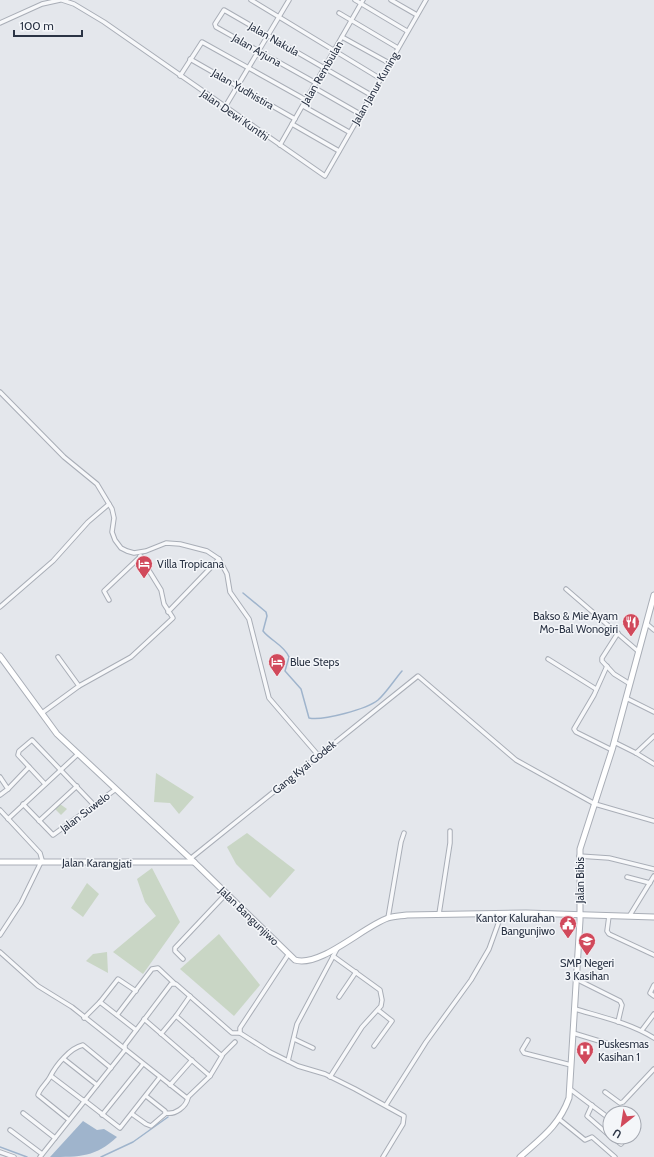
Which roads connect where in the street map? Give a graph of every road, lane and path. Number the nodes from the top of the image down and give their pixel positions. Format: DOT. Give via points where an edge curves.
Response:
graph roads {
  1 [pos="61,0"];
  2 [pos="250,0"];
  3 [pos="289,0"];
  4 [pos="355,0"];
  5 [pos="391,0"];
  6 [pos="426,0"];
  7 [pos="362,2"];
  8 [pos="224,10"];
  9 [pos="339,13"];
  10 [pos="417,15"];
  11 [pos="278,17"];
  12 [pos="352,20"];
  13 [pos="0,23"];
  14 [pos="407,31"];
  15 [pos="268,35"];
  16 [pos="342,37"];
  17 [pos="398,48"];
  18 [pos="258,52"];
  19 [pos="334,52"];
  20 [pos="190,59"];
  21 [pos="389,63"];
  22 [pos="248,68"];
  23 [pos="324,68"];
  24 [pos="180,76"];
  25 [pos="380,79"];
  26 [pos="315,85"];
  27 [pos="237,86"];
  28 [pos="371,95"];
  29 [pos="306,100"];
  30 [pos="303,106"];
  31 [pos="225,107"];
  32 [pos="360,114"];
  33 [pos="295,119"];
  34 [pos="292,124"];
  35 [pos="349,132"];
  36 [pos="280,145"];
  37 [pos="339,151"];
  38 [pos="325,176"];
  39 [pos="0,392"];
  40 [pos="109,504"];
  41 [pos="146,551"];
  42 [pos="140,556"];
  43 [pos="219,559"];
  44 [pos="566,589"];
  45 [pos="654,595"];
  46 [pos="109,600"];
  47 [pos="0,607"];
  48 [pos="168,612"];
  49 [pos="647,624"];
  50 [pos="654,630"];
  51 [pos="618,633"];
  52 [pos="639,652"];
  53 [pos="0,656"];
  54 [pos="58,657"];
  55 [pos="548,659"];
  56 [pos="607,666"];
  57 [pos="630,684"];
  58 [pos="79,686"];
  59 [pos="596,689"];
  60 [pos="626,698"];
  61 [pos="654,712"];
  62 [pos="42,713"];
  63 [pos="654,736"];
  64 [pos="614,742"];
  65 [pos="612,750"];
  66 [pos="636,753"];
  67 [pos="78,754"];
  68 [pos="318,755"];
  69 [pos="654,764"];
  70 [pos="30,767"];
  71 [pos="61,769"];
  72 [pos="0,777"];
  73 [pos="45,784"];
  74 [pos="77,786"];
  75 [pos="8,788"];
  76 [pos="116,789"];
  77 [pos="0,795"];
  78 [pos="23,804"];
  79 [pos="595,804"];
  80 [pos="94,805"];
  81 [pos="0,810"];
  82 [pos="8,819"];
  83 [pos="39,821"];
  84 [pos="654,821"];
  85 [pos="450,831"];
  86 [pos="404,833"];
  87 [pos="580,856"];
  88 [pos="192,860"];
  89 [pos="0,862"];
  90 [pos="42,862"];
  91 [pos="654,868"];
  92 [pos="654,876"];
  93 [pos="627,877"];
  94 [pos="650,883"];
  95 [pos="226,894"];
  96 [pos="502,913"];
  97 [pos="439,914"];
  98 [pos="580,915"];
  99 [pos="630,915"];
  100 [pos="609,916"];
  101 [pos="654,917"];
  102 [pos="388,918"];
  103 [pos="0,935"];
  104 [pos="337,948"];
  105 [pos="0,952"];
  106 [pos="654,954"];
  107 [pos="288,955"];
  108 [pos="333,956"];
  109 [pos="183,959"];
  110 [pos="356,972"];
  111 [pos="576,979"];
  112 [pos="174,983"];
  113 [pos="654,985"];
  114 [pos="136,991"];
  115 [pos="190,996"];
  116 [pos="654,996"];
  117 [pos="339,997"];
  118 [pos="100,1002"];
  119 [pos="575,1009"];
  120 [pos="378,1010"];
  121 [pos="654,1014"];
  122 [pos="117,1015"];
  123 [pos="176,1016"];
  124 [pos="84,1018"];
  125 [pos="144,1019"];
  126 [pos="618,1022"];
  127 [pos="136,1030"];
  128 [pos="642,1030"];
  129 [pos="574,1032"];
  130 [pos="240,1033"];
  131 [pos="161,1034"];
  132 [pos="654,1038"];
  133 [pos="294,1039"];
  134 [pos="528,1040"];
  135 [pos="235,1042"];
  136 [pos="374,1046"];
  137 [pos="619,1047"];
  138 [pos="313,1048"];
  139 [pos="125,1050"];
  140 [pos="222,1055"];
  141 [pos="64,1059"];
  142 [pos="192,1060"];
  143 [pos="288,1060"];
  144 [pos="143,1064"];
  145 [pos="571,1065"];
  146 [pos="111,1068"];
  147 [pos="654,1069"];
  148 [pos="650,1073"];
  149 [pos="51,1076"];
  150 [pos="210,1076"];
  151 [pos="654,1076"];
  152 [pos="160,1077"];
  153 [pos="330,1077"];
  154 [pos="97,1085"];
  155 [pos="170,1085"];
  156 [pos="570,1089"];
  157 [pos="605,1092"];
  158 [pos="146,1096"];
  159 [pos="188,1098"];
  160 [pos="84,1101"];
  161 [pos="386,1105"];
  162 [pos="592,1105"];
  163 [pos="23,1113"];
  164 [pos="166,1113"];
  165 [pos="602,1113"];
  166 [pos="132,1114"];
  167 [pos="102,1115"];
  168 [pos="559,1119"];
  169 [pos="70,1120"];
  170 [pos="602,1129"];
  171 [pos="10,1130"];
  172 [pos="55,1138"];
  173 [pos="0,1152"];
  174 [pos="41,1156"];
  175 [pos="14,1157"];
  176 [pos="383,1157"];
  177 [pos="520,1157"];
  178 [pos="615,1157"];
  1 -- 13 [label="street" via="42,4"];
  1 -- 24 [label="street, Jalan Dewi Kunthi" via="74,4 104,22"];
  2 -- 11 [label="street"];
  3 -- 11 [label="street"];
  4 -- 7 [label="street"];
  5 -- 10 [label="street"];
  6 -- 10 [label="street, Jalan Janur Kuning"];
  7 -- 12 [label="street, Jalan Rembulan"];
  7 -- 14 [label="street"];
  8 -- 15 [label="street, Jalan Nakula"];
  8 -- 18 [label="street, Jalan Arjuna" via="216,26"];
  9 -- 12 [label="street"];
  10 -- 14 [label="street, Jalan Janur Kuning"];
  11 -- 15 [label="street"];
  11 -- 19 [label="street"];
  12 -- 16 [label="street, Jalan Rembulan"];
  12 -- 17 [label="street"];
  14 -- 17 [label="street, Jalan Janur Kuning"];
  15 -- 18 [label="street"];
  15 -- 23 [label="street, Jalan Nakula"];
  16 -- 19 [label="street, Jalan Rembulan"];
  16 -- 21 [label="street"];
  17 -- 21 [label="street, Jalan Janur Kuning"];
  18 -- 22 [label="street"];
  18 -- 26 [label="street, Jalan Arjuna"];
  19 -- 23 [label="street, Jalan Rembulan"];
  19 -- 25 [label="street"];
  20 -- 22 [label="street" via="201,42"];
  20 -- 24 [label="street"];
  20 -- 27 [label="street, Jalan Yudhistira"];
  21 -- 25 [label="street, Jalan Janur Kuning"];
  22 -- 27 [label="street"];
  22 -- 29 [label="street"];
  23 -- 26 [label="street, Jalan Rembulan"];
  23 -- 28 [label="street, Jalan Nakula"];
  24 -- 31 [label="street, Jalan Dewi Kunthi"];
  25 -- 28 [label="street, Jalan Janur Kuning"];
  26 -- 29 [label="street, Jalan Rembulan"];
  26 -- 32 [label="street, Jalan Arjuna"];
  27 -- 31 [label="street"];
  27 -- 33 [label="street, Jalan Yudhistira"];
  28 -- 32 [label="street, Jalan Janur Kuning"];
  29 -- 30 [label="street, Jalan Rembulan"];
  30 -- 33 [label="street, Jalan Rembulan"];
  30 -- 35 [label="street"];
  31 -- 36 [label="street, Jalan Dewi Kunthi"];
  32 -- 35 [label="street, Jalan Janur Kuning"];
  33 -- 34 [label="street, Jalan Rembulan"];
  34 -- 36 [label="street, Jalan Rembulan"];
  34 -- 37 [label="street"];
  35 -- 37 [label="street, Jalan Janur Kuning"];
  36 -- 38 [label="street, Jalan Dewi Kunthi"];
  37 -- 38 [label="street, Jalan Janur Kuning"];
  39 -- 40 [label="street" via="64,457 97,484"];
  40 -- 41 [label="street" via="114,518 112,532 115,540 127,552"];
  40 -- 47 [label="street" via="88,522 53,561"];
  41 -- 42 [label="street"];
  41 -- 43 [label="street" via="166,543 180,544 207,551"];
  42 -- 46 [label="street" via="104,591"];
  42 -- 48 [label="street" via="161,590"];
  43 -- 48 [label="street"];
  43 -- 68 [label="street" via="227,574 230,592 249,619 269,698"];
  44 -- 51 [label="street"];
  45 -- 49 [label="main road, Jalan Bibis"];
  48 -- 58 [label="street" via="173,618 131,657"];
  49 -- 50 [label="street"];
  49 -- 52 [label="main road, Jalan Bibis"];
  51 -- 52 [label="street"];
  51 -- 56 [label="street" via="602,658"];
  52 -- 57 [label="main road, Jalan Bibis"];
  53 -- 62 [label="main road, Jalan Bangunjiwo"];
  54 -- 58 [label="street"];
  55 -- 59 [label="street"];
  56 -- 57 [label="street"];
  56 -- 59 [label="street"];
  57 -- 60 [label="main road, Jalan Bibis"];
  58 -- 62 [label="street"];
  59 -- 65 [label="street" via="574,729"];
  60 -- 61 [label="street"];
  60 -- 64 [label="main road, Jalan Bibis"];
  62 -- 67 [label="main road, Jalan Bangunjiwo" via="57,734"];
  63 -- 66 [label="street"];
  64 -- 65 [label="main road, Jalan Bibis"];
  64 -- 66 [label="street"];
  65 -- 79 [label="main road, Jalan Bibis"];
  66 -- 69 [label="street"];
  67 -- 71 [label="street"];
  67 -- 76 [label="main road, Jalan Bangunjiwo"];
  68 -- 79 [label="street, Gang Kyai Godek" via="418,676 516,760"];
  68 -- 88 [label="street, Gang Kyai Godek"];
  70 -- 71 [label="street" via="18,754 32,740"];
  70 -- 73 [label="street"];
  70 -- 75 [label="street"];
  71 -- 73 [label="street"];
  71 -- 74 [label="street"];
  72 -- 75 [label="street"];
  73 -- 78 [label="street"];
  74 -- 80 [label="street"];
  74 -- 83 [label="street"];
  75 -- 77 [label="street"];
  76 -- 80 [label="street, Jalan Suwelo"];
  76 -- 88 [label="main road, Jalan Bangunjiwo"];
  78 -- 82 [label="street"];
  78 -- 83 [label="street"];
  79 -- 84 [label="street"];
  79 -- 87 [label="main road, Jalan Bibis"];
  80 -- 83 [label="street, Jalan Suwelo" via="53,835"];
  81 -- 82 [label="street"];
  82 -- 90 [label="street" via="40,853"];
  85 -- 97 [label="street"];
  86 -- 102 [label="street" via="400,842"];
  87 -- 91 [label="street" via="608,858"];
  87 -- 98 [label="main road, Jalan Bibis"];
  88 -- 90 [label="main road, Jalan Karangjati"];
  88 -- 95 [label="main road, Jalan Bangunjiwo"];
  89 -- 90 [label="main road, Jalan Karangjati"];
  90 -- 103 [label="street"];
  92 -- 94 [label="street"];
  93 -- 94 [label="street"];
  94 -- 99 [label="street"];
  95 -- 107 [label="main road, Jalan Bangunjiwo"];
  95 -- 109 [label="street" via="175,948"];
  96 -- 97 [label="main road, Jalan Bangunjiwo"];
  96 -- 98 [label="main road, Jalan Bangunjiwo"];
  96 -- 161 [label="street" via="489,949 471,980 426,1042"];
  97 -- 102 [label="main road, Jalan Bangunjiwo"];
  98 -- 100 [label="main road, Jalan Bangunjiwo"];
  98 -- 111 [label="main road, Jalan Bibis"];
  99 -- 100 [label="main road, Jalan Bangunjiwo"];
  99 -- 101 [label="main road, Jalan Bangunjiwo"];
  100 -- 106 [label="street" via="609,934"];
  102 -- 104 [label="main road, Jalan Bangunjiwo"];
  104 -- 107 [label="main road, Jalan Bangunjiwo" via="306,961 295,960"];
  104 -- 108 [label="street"];
  105 -- 124 [label="street" via="38,986 72,1007"];
  107 -- 130 [label="street" via="240,1028"];
  108 -- 110 [label="street"];
  108 -- 133 [label="street" via="297,1024"];
  110 -- 117 [label="street"];
  110 -- 120 [label="street" via="380,990 382,1004"];
  111 -- 119 [label="main road, Jalan Bibis"];
  111 -- 126 [label="street" via="620,1001 622,1005"];
  112 -- 114 [label="street" via="156,968"];
  112 -- 115 [label="street"];
  112 -- 125 [label="street"];
  113 -- 116 [label="street" via="650,993"];
  114 -- 118 [label="street" via="119,978"];
  114 -- 122 [label="street"];
  115 -- 123 [label="street"];
  115 -- 130 [label="street" via="232,1033"];
  118 -- 122 [label="street"];
  118 -- 124 [label="street"];
  119 -- 126 [label="street"];
  119 -- 129 [label="main road, Jalan Bibis"];
  120 -- 136 [label="street" via="392,1020"];
  120 -- 153 [label="street" via="362,1027"];
  121 -- 128 [label="street"];
  122 -- 127 [label="street"];
  123 -- 131 [label="street"];
  123 -- 140 [label="street"];
  124 -- 139 [label="street"];
  125 -- 127 [label="street"];
  125 -- 131 [label="street"];
  126 -- 128 [label="street"];
  127 -- 139 [label="street" via="125,1045"];
  128 -- 132 [label="street"];
  129 -- 137 [label="street"];
  129 -- 145 [label="main road, Jalan Bibis"];
  130 -- 143 [label="street"];
  131 -- 142 [label="street"];
  133 -- 138 [label="street"];
  133 -- 143 [label="street"];
  134 -- 145 [label="street" via="522,1050 524,1053"];
  135 -- 140 [label="street"];
  139 -- 144 [label="street"];
  139 -- 146 [label="street"];
  140 -- 150 [label="street"];
  141 -- 146 [label="street" via="69,1052 83,1045"];
  141 -- 149 [label="street" via="53,1070"];
  141 -- 154 [label="street"];
  142 -- 150 [label="street"];
  142 -- 155 [label="street"];
  143 -- 153 [label="street"];
  144 -- 152 [label="street"];
  144 -- 167 [label="street"];
  145 -- 156 [label="main road, Jalan Bibis"];
  146 -- 154 [label="street"];
  147 -- 148 [label="street"];
  148 -- 151 [label="street"];
  148 -- 157 [label="street" via="622,1102"];
  149 -- 160 [label="street"];
  149 -- 169 [label="street" via="38,1095"];
  150 -- 159 [label="street"];
  152 -- 155 [label="street"];
  152 -- 158 [label="street"];
  153 -- 161 [label="street"];
  154 -- 160 [label="street"];
  155 -- 159 [label="street"];
  156 -- 162 [label="street"];
  156 -- 168 [label="main road, Jalan Bibis" via="564,1112"];
  158 -- 164 [label="street"];
  158 -- 166 [label="street"];
  159 -- 164 [label="street" via="187,1103 175,1112"];
  160 -- 167 [label="street"];
  160 -- 169 [label="street"];
  161 -- 176 [label="street" via="404,1116 404,1120"];
  162 -- 165 [label="street"];
  162 -- 170 [label="street" via="586,1116"];
  163 -- 172 [label="street"];
  164 -- 166 [label="street" via="151,1126"];
  166 -- 167 [label="street" via="119,1128"];
  168 -- 177 [label="main road, Jalan Bibis"];
  168 -- 178 [label="street" via="585,1140 592,1137"];
  169 -- 172 [label="street"];
  171 -- 174 [label="street"];
  172 -- 174 [label="street"];
  173 -- 175 [label="street"];
}
